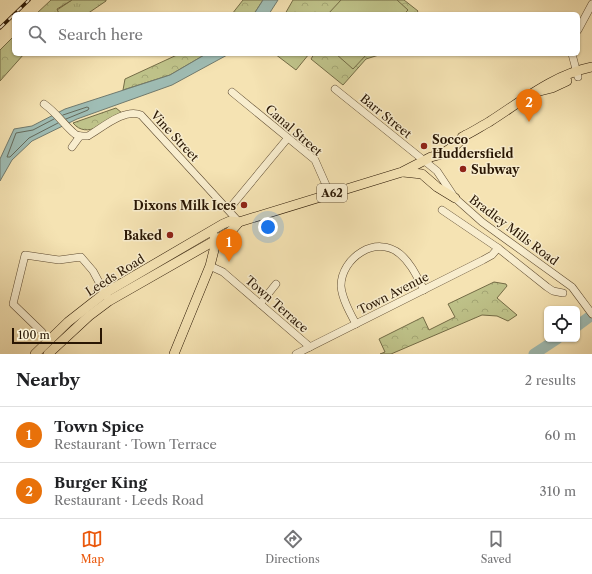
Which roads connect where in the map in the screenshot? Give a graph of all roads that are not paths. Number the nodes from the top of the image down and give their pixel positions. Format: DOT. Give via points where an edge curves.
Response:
graph roads {
  1 [pos="592,4"];
  2 [pos="580,26"];
  3 [pos="572,56"];
  4 [pos="592,67"];
  5 [pos="577,74"];
  6 [pos="592,74"];
  7 [pos="335,89"];
  8 [pos="232,92"];
  9 [pos="44,104"];
  10 [pos="80,136"];
  11 [pos="288,138"];
  12 [pos="72,147"];
  13 [pos="427,159"];
  14 [pos="402,172"];
  15 [pos="330,194"];
  16 [pos="455,198"];
  17 [pos="229,209"];
  18 [pos="442,210"];
  19 [pos="239,222"];
  20 [pos="213,235"];
  21 [pos="498,248"];
  22 [pos="210,266"];
  23 [pos="276,284"];
  24 [pos="424,290"];
  25 [pos="563,293"];
  26 [pos="107,297"];
  27 [pos="260,304"];
  28 [pos="592,314"];
  29 [pos="356,324"];
  30 [pos="42,332"];
  31 [pos="56,334"];
  32 [pos="310,347"];
  33 [pos="41,352"];
  34 [pos="174,354"];
  35 [pos="296,354"];
  1 -- 2 [label="street"];
  3 -- 5 [label="street"];
  4 -- 5 [label="main road, Leeds Road / A62"];
  5 -- 6 [label="main road, Leeds Road / A62"];
  5 -- 13 [label="main road, Leeds Road / A62" via="554,80"];
  7 -- 13 [label="street, Barr Street"];
  8 -- 11 [label="street, Canal Street"];
  9 -- 10 [label="street"];
  10 -- 12 [label="street"];
  10 -- 17 [label="street, Vine Street" via="88,136 126,114 141,115"];
  11 -- 15 [label="street, Canal Street" via="315,160"];
  11 -- 17 [label="street"];
  13 -- 14 [label="main road, Leeds Road / A62"];
  13 -- 16 [label="street, Bradley Mills Road"];
  14 -- 15 [label="main road, Leeds Road / A62"];
  14 -- 16 [label="main road" via="422,174 437,188"];
  15 -- 19 [label="main road, Leeds Road / A62"];
  16 -- 28 [label="street, Bradley Mills Road" via="482,222 572,287"];
  17 -- 19 [label="street, Vine Street"];
  18 -- 21 [label="street"];
  19 -- 20 [label="main road, Leeds Road / A62" via="233,229"];
  20 -- 22 [label="main road"];
  20 -- 26 [label="main road, Leeds Road / A62"];
  21 -- 24 [label="street, Town Avenue" via="492,255"];
  21 -- 25 [label="street" via="548,287"];
  22 -- 27 [label="street, Town Terrace" via="223,272"];
  22 -- 34 [label="main road"];
  23 -- 27 [label="street"];
  24 -- 29 [label="street, Town Avenue"];
  24 -- 29 [label="street" via="409,262 399,253 386,247 371,248 358,253 349,261 343,273 341,288"];
  26 -- 30 [label="street" via="93,271 81,257 59,260 25,254 13,304"];
  26 -- 31 [label="main road, Leeds Road / A62"];
  26 -- 33 [label="main road, Leeds Road / A62" via="89,316"];
  27 -- 32 [label="street, Town Terrace"];
  29 -- 32 [label="street, Town Avenue"];
  30 -- 31 [label="street"];
  30 -- 33 [label="street"];
  31 -- 33 [label="main road, Leeds Road / A62"];
  32 -- 35 [label="street, Town Avenue"];
}
